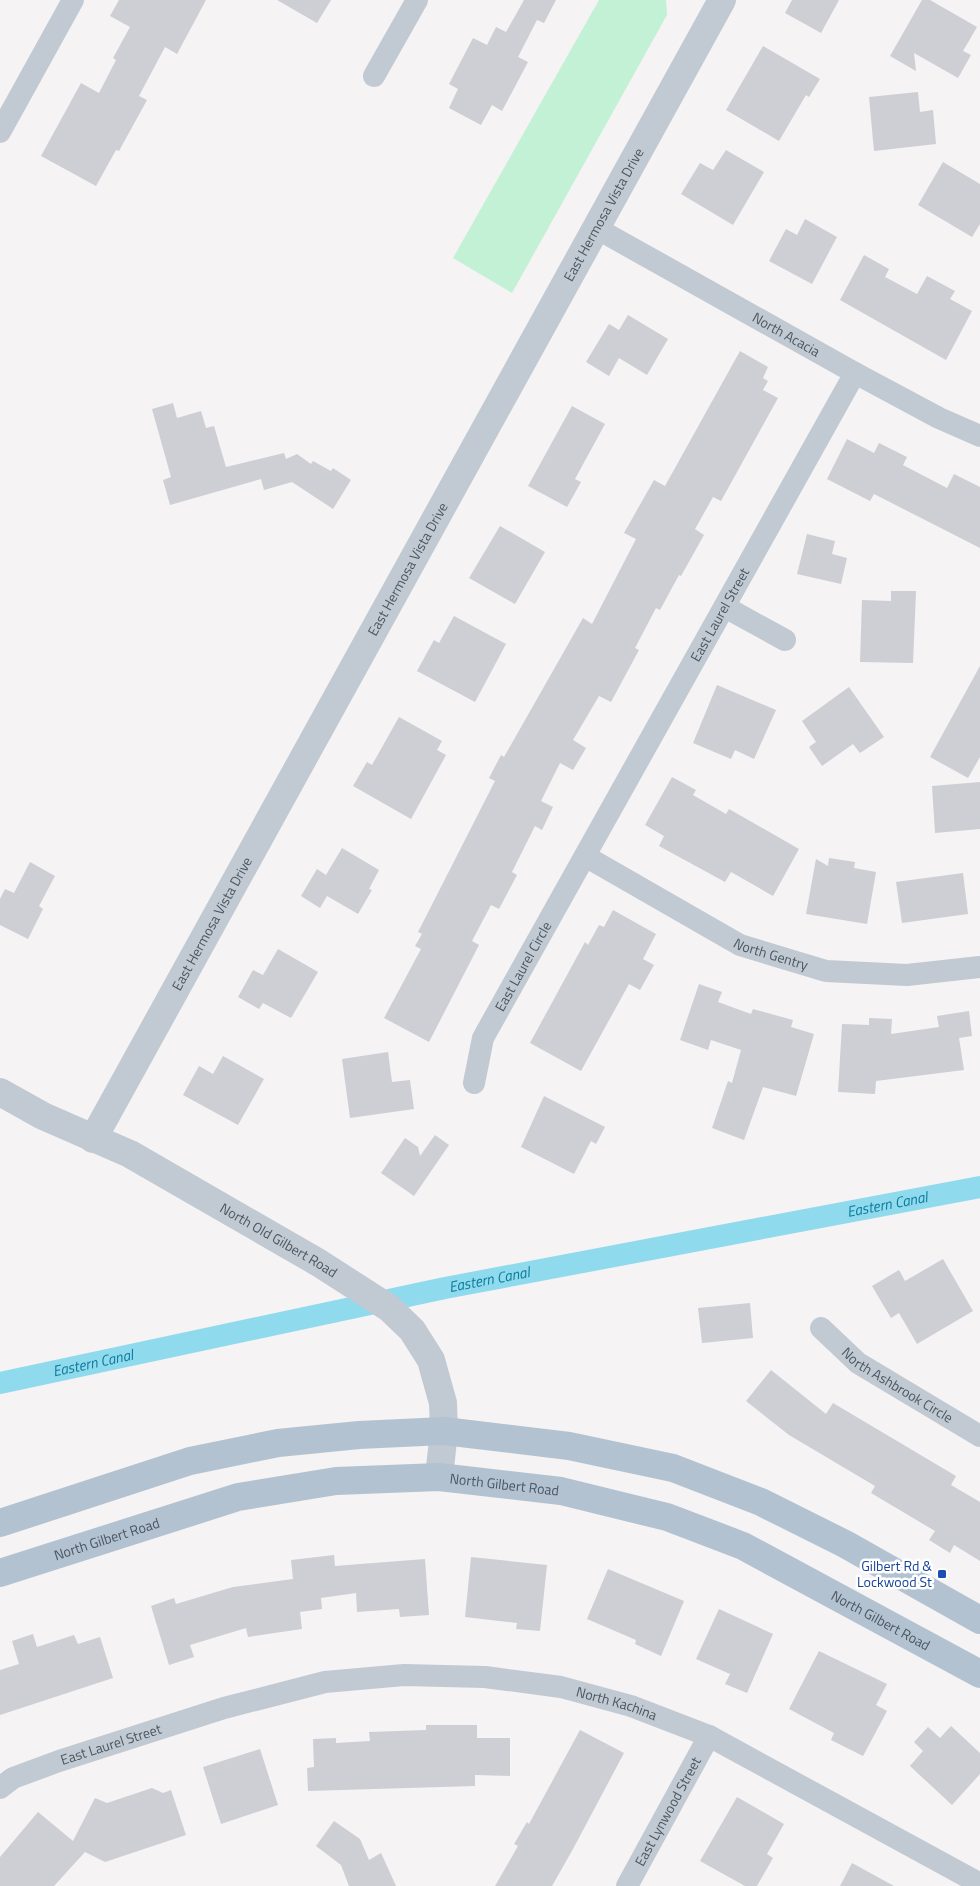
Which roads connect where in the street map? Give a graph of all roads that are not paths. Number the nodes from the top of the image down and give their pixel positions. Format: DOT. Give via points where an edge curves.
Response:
graph roads {
  1 [pos="73,0"];
  2 [pos="417,0"];
  3 [pos="722,0"];
  4 [pos="374,76"];
  5 [pos="0,132"];
  6 [pos="596,228"];
  7 [pos="855,373"];
  8 [pos="980,436"];
  9 [pos="725,607"];
  10 [pos="785,640"];
  11 [pos="585,856"];
  12 [pos="980,967"];
  13 [pos="474,1083"];
  14 [pos="0,1092"];
  15 [pos="93,1139"];
  16 [pos="821,1328"];
  17 [pos="444,1431"];
  18 [pos="980,1436"];
  19 [pos="439,1477"];
  20 [pos="0,1523"];
  21 [pos="0,1573"];
  22 [pos="980,1620"];
  23 [pos="979,1671"];
  24 [pos="224,1708"];
  25 [pos="709,1736"];
  26 [pos="0,1788"];
  27 [pos="974,1878"];
  28 [pos="627,1886"];
  1 -- 5 [label="street"];
  2 -- 4 [label="street"];
  3 -- 6 [label="street, East Hermosa Vista Drive"];
  6 -- 7 [label="street, North Acacia"];
  6 -- 15 [label="street, East Hermosa Vista Drive"];
  7 -- 8 [label="street, North Acacia"];
  7 -- 9 [label="street, East Laurel Street"];
  9 -- 10 [label="street"];
  9 -- 11 [label="street, East Laurel Street"];
  11 -- 12 [label="street, North Gentry" via="740,945 826,971 907,975"];
  11 -- 13 [label="street, East Laurel Circle" via="484,1038"];
  14 -- 15 [label="street, North Old Gilbert Road"];
  15 -- 17 [label="street, North Old Gilbert Road" via="130,1154 389,1308 412,1330 431,1360 443,1403"];
  16 -- 18 [label="street, North Ashbrook Circle" via="858,1363"];
  17 -- 19 [label="street, North Old Gilbert Road"];
  17 -- 20 [label="main road" via="278,1443 190,1461"];
  17 -- 22 [label="main road" via="569,1446 673,1468 761,1502 845,1544"];
  19 -- 21 [label="main road, North Gilbert Road" via="336,1481 238,1497"];
  19 -- 23 [label="main road, North Gilbert Road" via="561,1492 667,1517 743,1546"];
  24 -- 25 [label="street, North Kachina" via="325,1682 404,1675 484,1677 561,1687 631,1706"];
  24 -- 26 [label="street, East Laurel Street" via="59,1761 13,1778"];
  25 -- 27 [label="street, North Kachina"];
  25 -- 28 [label="street, East Lynwood Street"];
}
